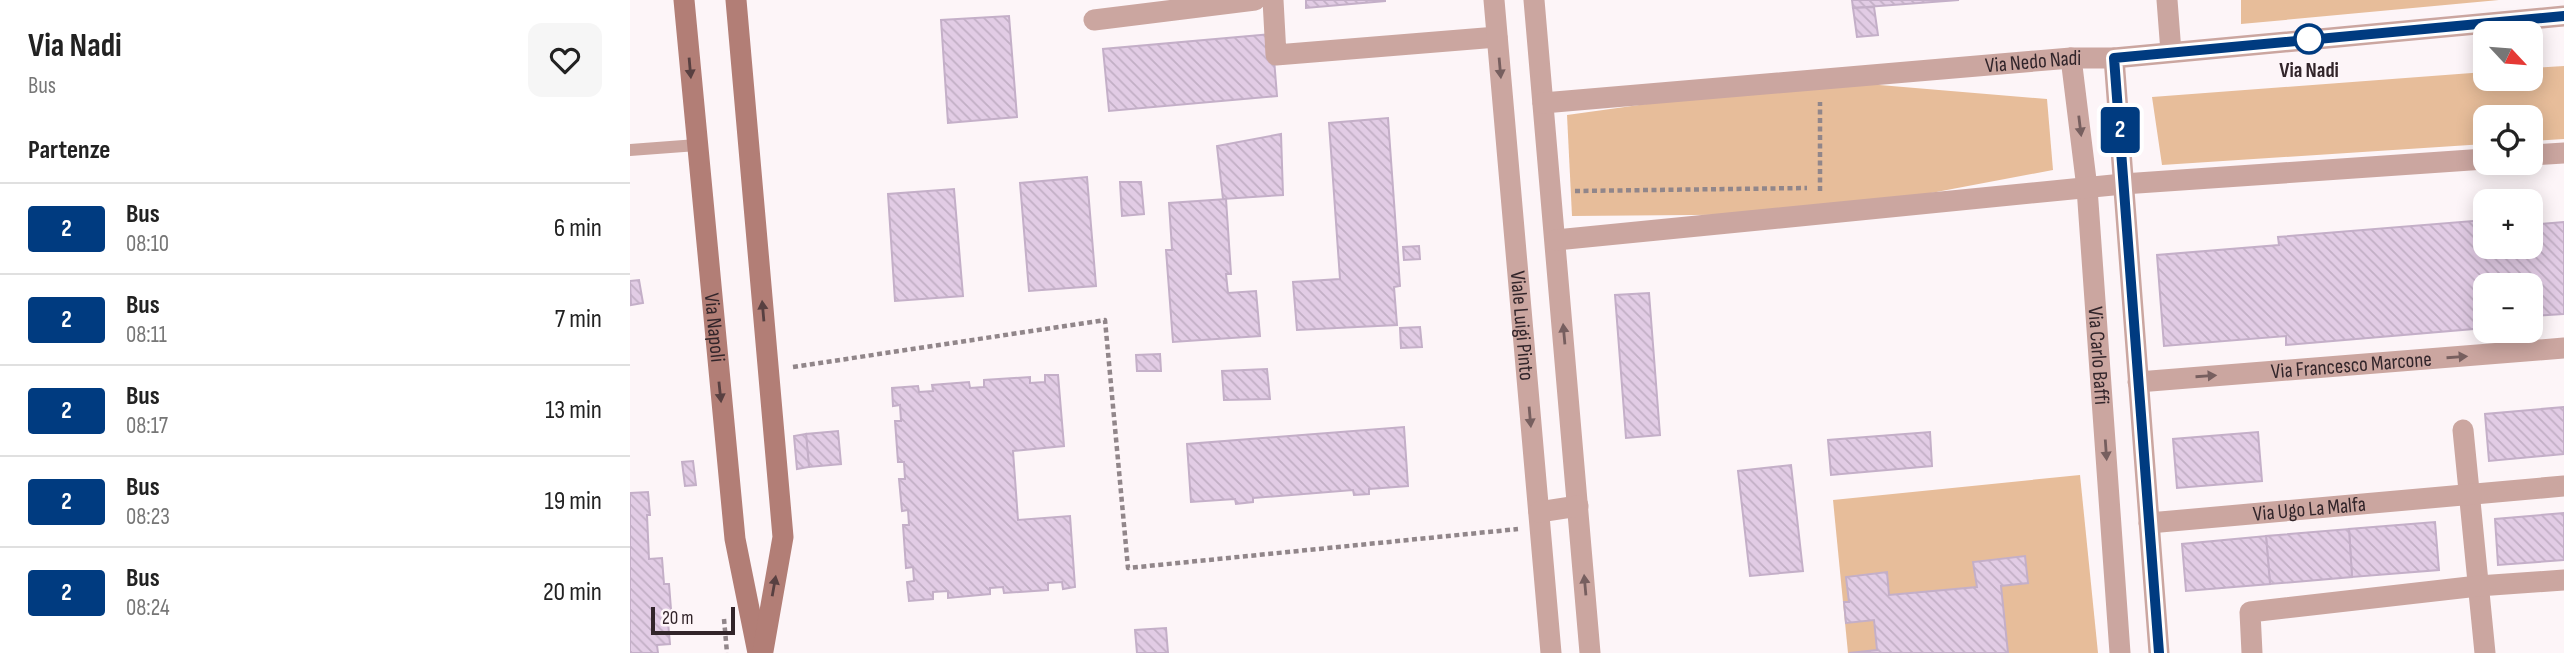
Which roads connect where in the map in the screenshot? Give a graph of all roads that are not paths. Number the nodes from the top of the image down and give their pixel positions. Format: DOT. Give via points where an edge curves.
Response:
graph roads {
  1 [pos="684,0"];
  2 [pos="736,0"];
  3 [pos="1255,0"];
  4 [pos="1273,0"];
  5 [pos="1494,0"];
  6 [pos="1534,0"];
  7 [pos="2167,0"];
  8 [pos="2564,16"];
  9 [pos="1094,20"];
  10 [pos="1497,37"];
  11 [pos="2171,52"];
  12 [pos="2071,58"];
  13 [pos="2114,58"];
  14 [pos="1543,103"];
  15 [pos="697,145"];
  16 [pos="630,150"];
  17 [pos="2564,153"];
  18 [pos="2543,154"];
  19 [pos="2473,160"];
  20 [pos="2123,184"];
  21 [pos="2087,188"];
  22 [pos="1556,240"];
  23 [pos="2564,348"];
  24 [pos="2138,382"];
  25 [pos="2463,430"];
  26 [pos="2564,486"];
  27 [pos="2469,496"];
  28 [pos="1578,506"];
  29 [pos="1529,514"];
  30 [pos="2149,523"];
  31 [pos="2564,580"];
  32 [pos="2479,586"];
  33 [pos="760,653"];
  34 [pos="1551,653"];
  35 [pos="1590,653"];
  36 [pos="2120,653"];
  37 [pos="2159,653"];
  38 [pos="2252,653"];
  39 [pos="2485,653"];
  1 -- 15 [label="main road, Via Napoli, one-way"];
  33 -- 2 [label="main road, Via Napoli, one-way" via="783,537"];
  3 -- 9 [label="street"];
  4 -- 10 [label="street" via="1276,55"];
  5 -- 10 [label="street, Viale Luigi Pinto"];
  6 -- 14 [label="street, Viale Luigi Pinto"];
  7 -- 11 [label="street"];
  8 -- 11 [label="street, Via Nedo Nadi"];
  10 -- 29 [label="street, Viale Luigi Pinto, one-way"];
  11 -- 13 [label="street, Via Nedo Nadi"];
  12 -- 13 [label="street, Via Nedo Nadi"];
  12 -- 14 [label="street, Via Nedo Nadi"];
  12 -- 21 [label="street, Via Carlo Baffi, one-way"];
  13 -- 20 [label="street, Via Carlo Baffi"];
  14 -- 22 [label="street, Viale Luigi Pinto"];
  15 -- 16 [label="lane"];
  15 -- 33 [label="main road, Via Napoli, one-way" via="735,539"];
  17 -- 18 [label="street"];
  19 -- 20 [label="street"];
  20 -- 21 [label="street"];
  20 -- 24 [label="street, Via Carlo Baffi"];
  21 -- 22 [label="street"];
  21 -- 36 [label="street, Via Carlo Baffi, one-way"];
  28 -- 22 [label="street, Viale Luigi Pinto, one-way"];
  24 -- 23 [label="street, Via Francesco Marcone, one-way"];
  24 -- 30 [label="street, Via Carlo Baffi"];
  25 -- 27 [label="street"];
  26 -- 27 [label="street, Via Ugo La Malfa"];
  27 -- 30 [label="street, Via Ugo La Malfa"];
  27 -- 32 [label="street"];
  28 -- 29 [label="street"];
  35 -- 28 [label="street, Viale Luigi Pinto, one-way"];
  29 -- 34 [label="street, Viale Luigi Pinto"];
  30 -- 37 [label="street, Via Carlo Baffi"];
  31 -- 32 [label="street"];
  32 -- 38 [label="street" via="2250,612"];
  32 -- 39 [label="street"];
}
